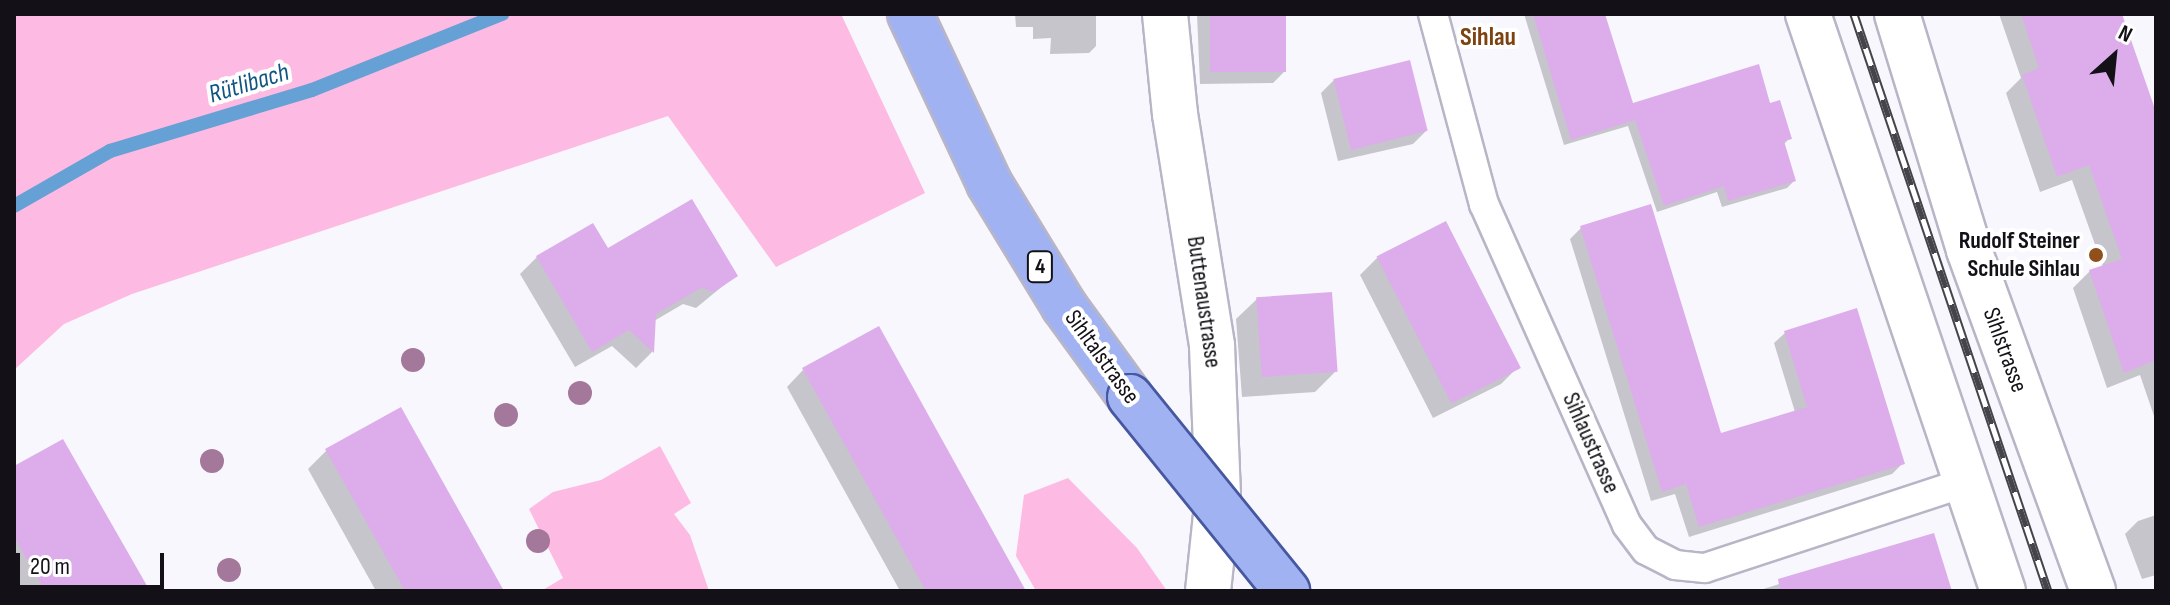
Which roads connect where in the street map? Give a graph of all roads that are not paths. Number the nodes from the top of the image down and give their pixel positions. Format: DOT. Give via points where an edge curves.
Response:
graph roads {
  1 [pos="910,14"];
  2 [pos="1165,14"];
  3 [pos="1433,14"];
  4 [pos="1808,14"];
  5 [pos="1897,14"];
  6 [pos="1966,482"];
  7 [pos="1208,591"];
  8 [pos="1287,591"];
  9 [pos="2003,591"];
  10 [pos="2093,591"];
  1 -- 8 [label="main road, Sihltalstrasse / 4, bridge" via="962,130 1064,306 1130,397"];
  2 -- 7 [label="street, Buttenaustrasse" via="1175,114 1212,346 1218,496"];
  3 -- 6 [label="lane, Sihlaustrasse" via="1484,204 1627,525 1646,550 1675,565 1705,568"];
  4 -- 6 [label="street"];
  5 -- 10 [label="street, Sihlstrasse" via="1969,250"];
  6 -- 9 [label="street"];
}
